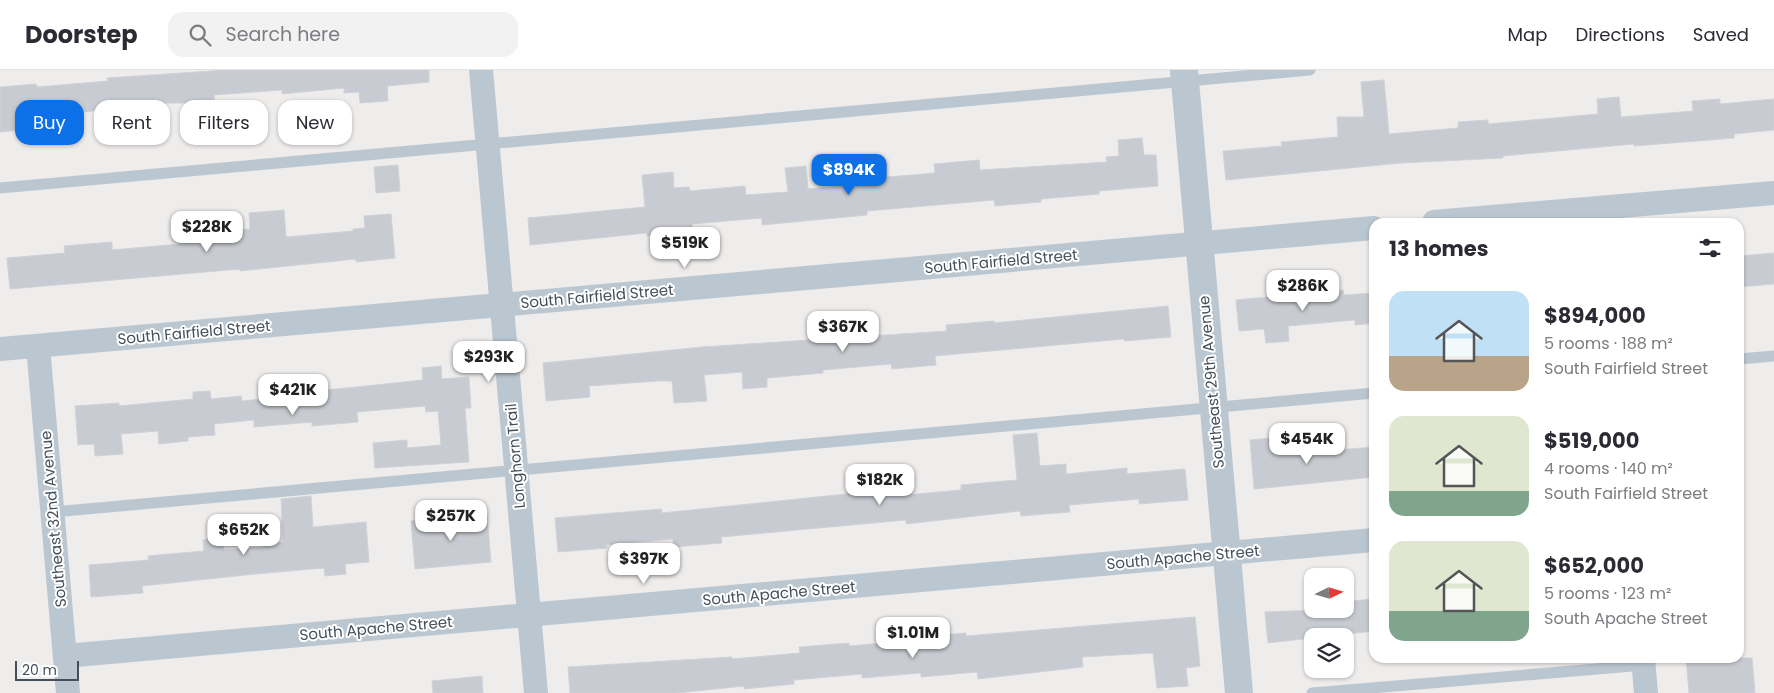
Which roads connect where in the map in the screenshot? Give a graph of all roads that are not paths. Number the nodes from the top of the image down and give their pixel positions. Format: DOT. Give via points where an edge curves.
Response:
graph roads {
  1 [pos="481,70"];
  2 [pos="1310,70"];
  3 [pos="1184,76"];
  4 [pos="487,146"];
  5 [pos="0,188"];
  6 [pos="1774,193"];
  7 [pos="1481,218"];
  8 [pos="1369,228"];
  9 [pos="1199,243"];
  10 [pos="502,305"];
  11 [pos="38,346"];
  12 [pos="0,349"];
  13 [pos="1774,356"];
  14 [pos="1744,359"];
  15 [pos="1369,393"];
  16 [pos="1214,408"];
  17 [pos="516,470"];
  18 [pos="53,512"];
  19 [pos="1369,540"];
  20 [pos="1227,554"];
  21 [pos="529,615"];
  22 [pos="65,656"];
  23 [pos="1623,663"];
  24 [pos="1644,663"];
  25 [pos="68,693"];
  26 [pos="536,693"];
  27 [pos="1239,693"];
  28 [pos="1312,693"];
  29 [pos="1646,693"];
  1 -- 4 [label="street, Longhorn Trail"];
  2 -- 3 [label="lane"];
  3 -- 4 [label="lane"];
  3 -- 9 [label="street, Southeast 29th Avenue"];
  4 -- 5 [label="lane"];
  4 -- 10 [label="street, Longhorn Trail"];
  6 -- 7 [label="street"];
  8 -- 9 [label="street, South Fairfield Street"];
  9 -- 10 [label="street, South Fairfield Street"];
  9 -- 16 [label="street, Southeast 29th Avenue"];
  10 -- 11 [label="street, South Fairfield Street"];
  10 -- 17 [label="street, Longhorn Trail"];
  11 -- 12 [label="street, South Fairfield Street"];
  11 -- 18 [label="street, Southeast 32nd Avenue"];
  13 -- 14 [label="lane"];
  15 -- 16 [label="lane"];
  16 -- 17 [label="lane"];
  16 -- 20 [label="street, Southeast 29th Avenue"];
  17 -- 18 [label="lane"];
  17 -- 21 [label="street, Longhorn Trail"];
  18 -- 22 [label="street, Southeast 32nd Avenue"];
  19 -- 20 [label="street, South Apache Street"];
  20 -- 21 [label="street, South Apache Street"];
  20 -- 27 [label="street, Southeast 29th Avenue"];
  21 -- 22 [label="street, South Apache Street"];
  21 -- 26 [label="street, Longhorn Trail"];
  22 -- 25 [label="street, Southeast 32nd Avenue"];
  23 -- 28 [label="lane"];
  24 -- 29 [label="street"];
}
